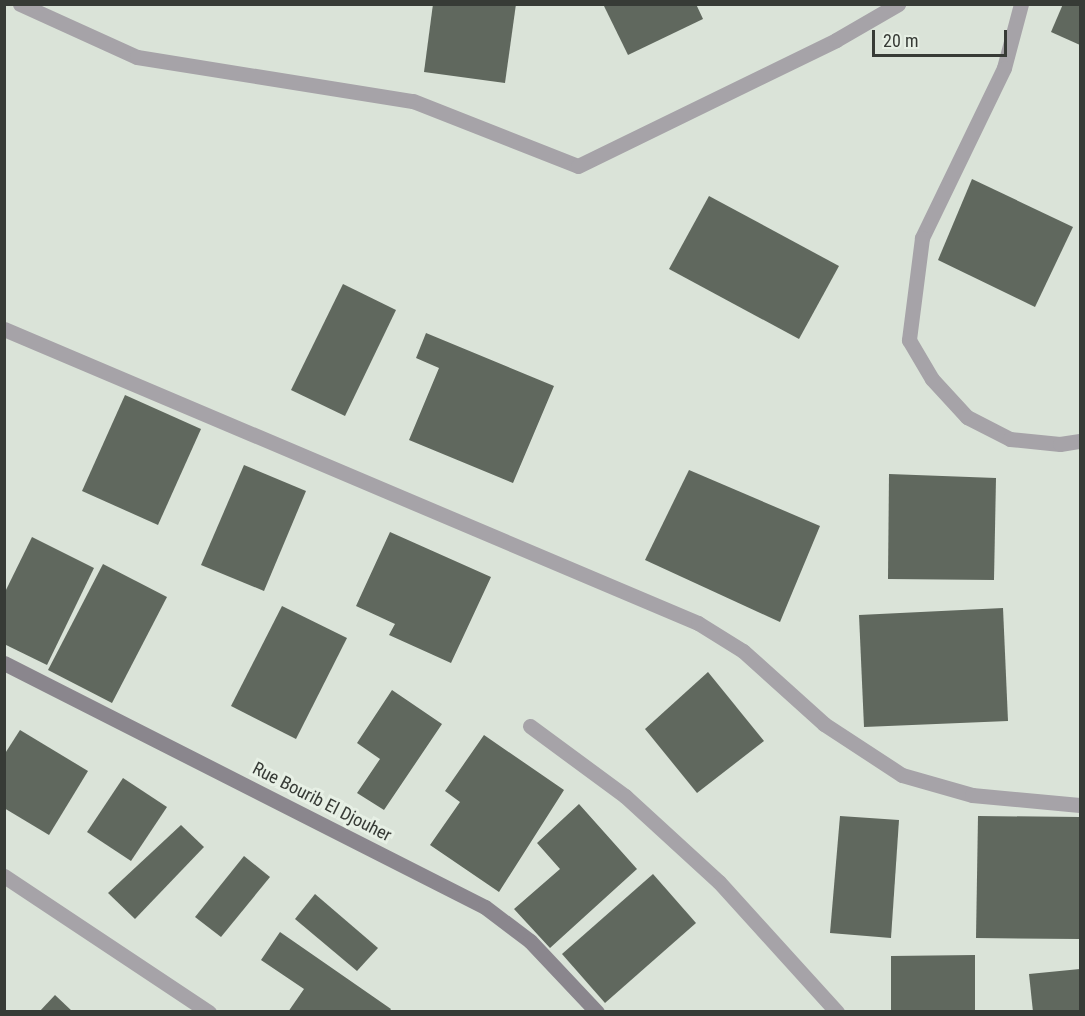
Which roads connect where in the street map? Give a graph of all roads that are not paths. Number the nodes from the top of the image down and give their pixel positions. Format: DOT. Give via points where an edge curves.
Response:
graph roads {
  1 [pos="21,4"];
  2 [pos="898,4"];
  3 [pos="1021,4"];
  4 [pos="4,329"];
  5 [pos="1080,441"];
  6 [pos="4,663"];
  7 [pos="530,726"];
  8 [pos="1080,805"];
  9 [pos="4,876"];
  10 [pos="209,1011"];
  11 [pos="597,1011"];
  12 [pos="837,1011"];
  1 -- 2 [label="street" via="136,57 413,101 578,165 836,40"];
  3 -- 5 [label="street" via="1004,68 922,238 909,340 932,379 967,417 1010,440 1060,444"];
  4 -- 8 [label="street" via="698,623 743,651 824,724 902,775 972,795"];
  6 -- 11 [label="main road, Rue Bourib El Djouher" via="484,907 530,941"];
  7 -- 12 [label="street" via="625,796 719,882"];
  9 -- 10 [label="street"];
}
